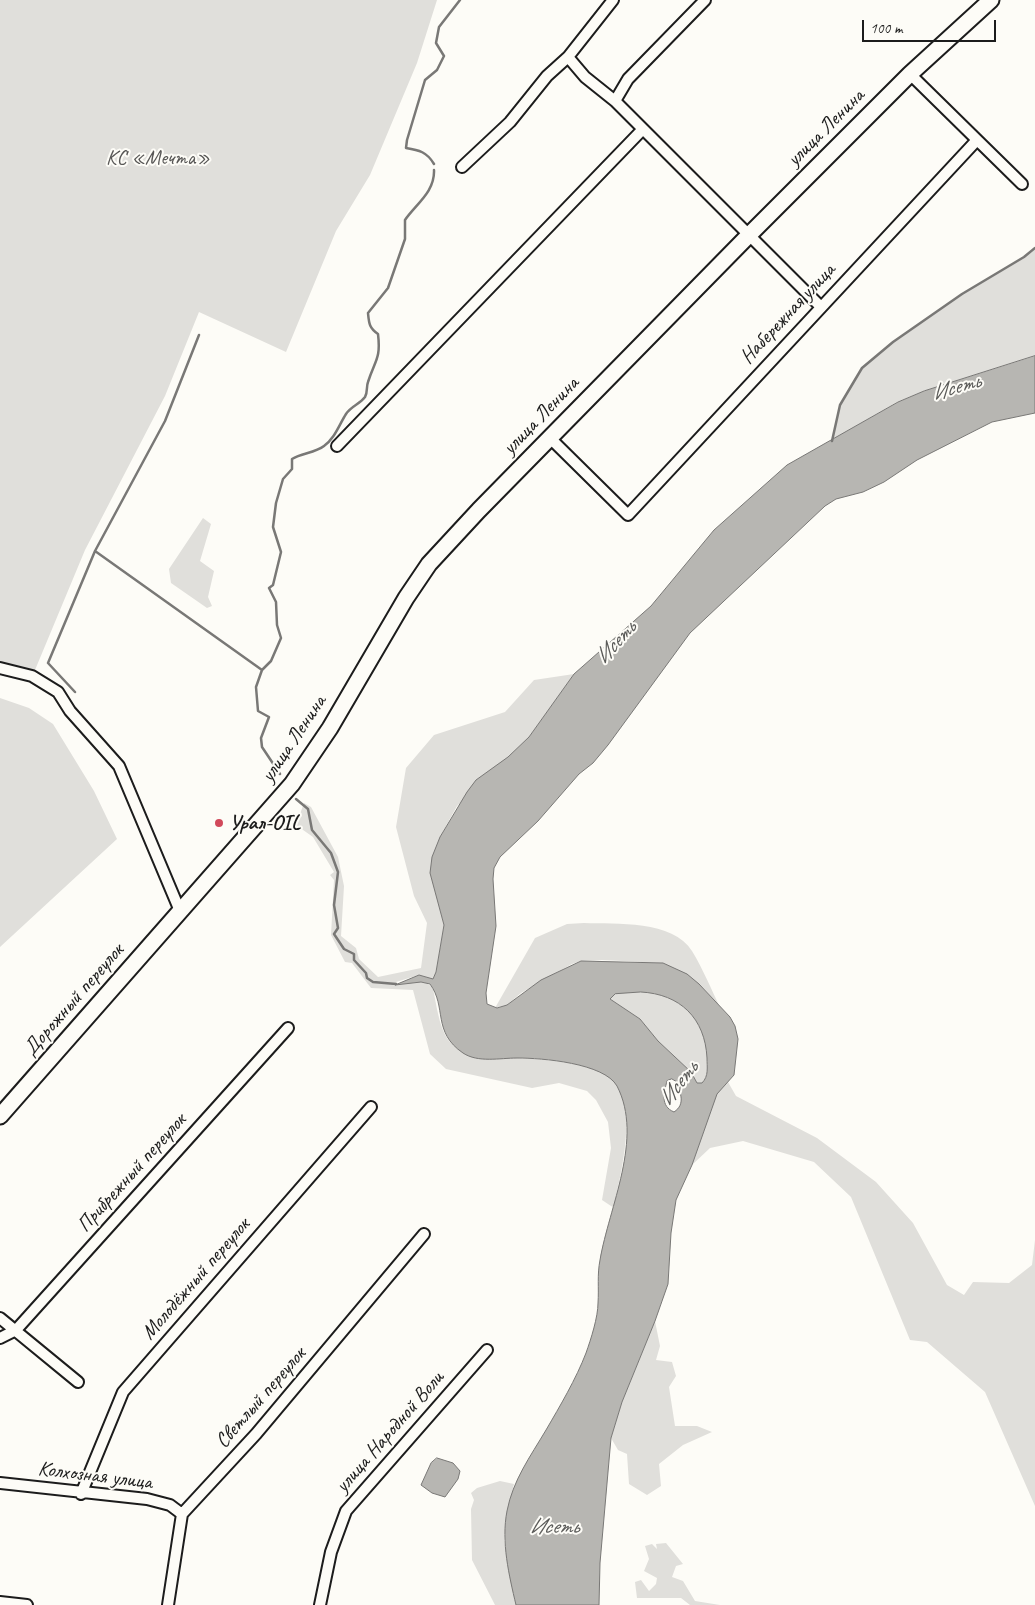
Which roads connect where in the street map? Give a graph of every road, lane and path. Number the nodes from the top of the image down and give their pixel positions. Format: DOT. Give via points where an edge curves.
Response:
graph roads {
  1 [pos="613,0"];
  2 [pos="705,0"];
  3 [pos="991,0"];
  4 [pos="568,57"];
  5 [pos="910,74"];
  6 [pos="615,101"];
  7 [pos="643,129"];
  8 [pos="977,140"];
  9 [pos="462,167"];
  10 [pos="1022,184"];
  11 [pos="749,235"];
  12 [pos="821,307"];
  13 [pos="550,438"];
  14 [pos="337,446"];
  15 [pos="0,668"];
  16 [pos="180,911"];
  17 [pos="288,1028"];
  18 [pos="371,1107"];
  19 [pos="0,1116"];
  20 [pos="424,1234"];
  21 [pos="0,1318"];
  22 [pos="16,1330"];
  23 [pos="0,1338"];
  24 [pos="487,1350"];
  25 [pos="78,1382"];
  26 [pos="0,1483"];
  27 [pos="81,1494"];
  28 [pos="182,1514"];
  29 [pos="0,1602"];
  30 [pos="27,1605"];
  31 [pos="168,1605"];
  32 [pos="320,1605"];
  1 -- 4 [label="street"];
  2 -- 6 [label="street" via="628,79"];
  3 -- 5 [label="main road, улица Ленина"];
  4 -- 6 [label="street" via="585,77"];
  4 -- 9 [label="street" via="547,76 510,122"];
  5 -- 8 [label="street"];
  5 -- 11 [label="main road, улица Ленина"];
  6 -- 7 [label="street"];
  7 -- 11 [label="street"];
  7 -- 14 [label="street"];
  8 -- 10 [label="street"];
  8 -- 12 [label="street, Набережная улица"];
  11 -- 12 [label="street"];
  11 -- 13 [label="main road, улица Ленина"];
  12 -- 13 [label="street, Набережная улица" via="628,515"];
  13 -- 16 [label="main road, улица Ленина" via="430,564 292,784"];
  15 -- 16 [label="street" via="32,676 58,692 119,766"];
  16 -- 19 [label="main road, Дорожный переулок"];
  17 -- 22 [label="street, Прибрежный переулок"];
  18 -- 27 [label="street, Молодёжный переулок" via="123,1392"];
  20 -- 28 [label="street, Светлый переулок" via="256,1434"];
  21 -- 22 [label="street"];
  22 -- 23 [label="street, Прибрежный переулок"];
  22 -- 25 [label="street"];
  24 -- 32 [label="street, улица Народной Воли" via="346,1511 331,1552"];
  26 -- 27 [label="street, Колхозная улица"];
  27 -- 28 [label="street, Колхозная улица" via="147,1499 170,1505"];
  28 -- 31 [label="street"];
  29 -- 30 [label="street"];
}
